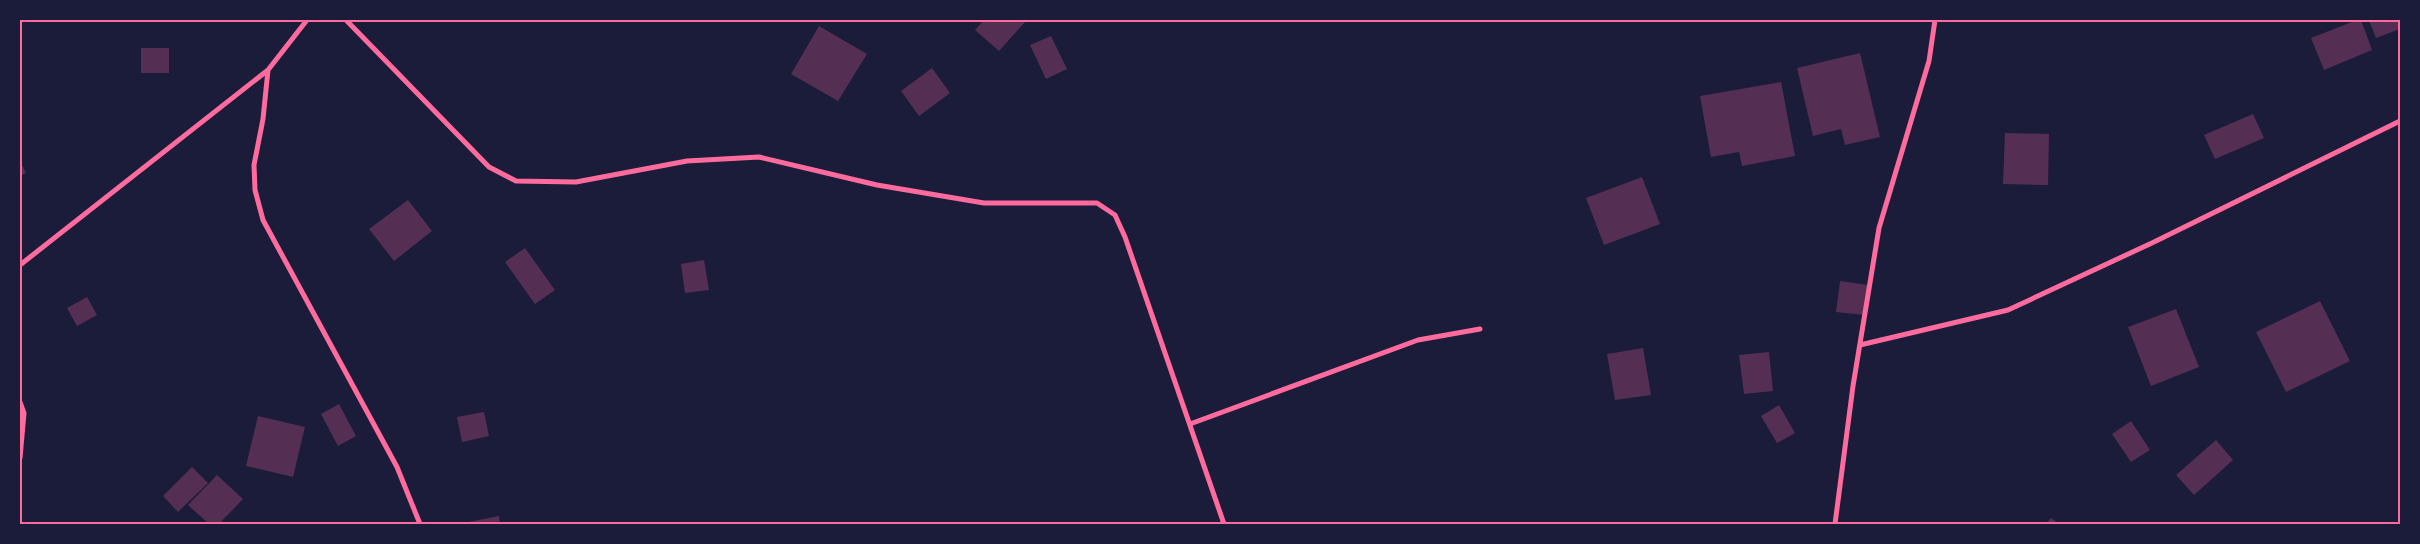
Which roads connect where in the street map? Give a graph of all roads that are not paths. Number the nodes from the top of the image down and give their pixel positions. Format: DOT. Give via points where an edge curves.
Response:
graph roads {
  1 [pos="307,20"];
  2 [pos="346,20"];
  3 [pos="1935,20"];
  4 [pos="268,70"];
  5 [pos="2400,121"];
  6 [pos="20,265"];
  7 [pos="1480,329"];
  8 [pos="1860,345"];
  9 [pos="20,402"];
  10 [pos="1190,424"];
  11 [pos="20,458"];
  12 [pos="420,524"];
  13 [pos="1224,524"];
  14 [pos="1836,524"];
  1 -- 4 [label="street"];
  2 -- 10 [label="street" via="489,167 516,181 576,182 687,160 759,157 877,185 984,203 1097,203 1114,215 1125,237"];
  3 -- 8 [label="street" via="1929,61 1879,228"];
  4 -- 6 [label="street"];
  4 -- 12 [label="street" via="254,165 255,190 263,220 397,467"];
  5 -- 8 [label="street" via="2008,310"];
  7 -- 10 [label="street" via="1418,340"];
  8 -- 14 [label="street"];
  9 -- 11 [label="street" via="24,413"];
  10 -- 13 [label="street"];
}
